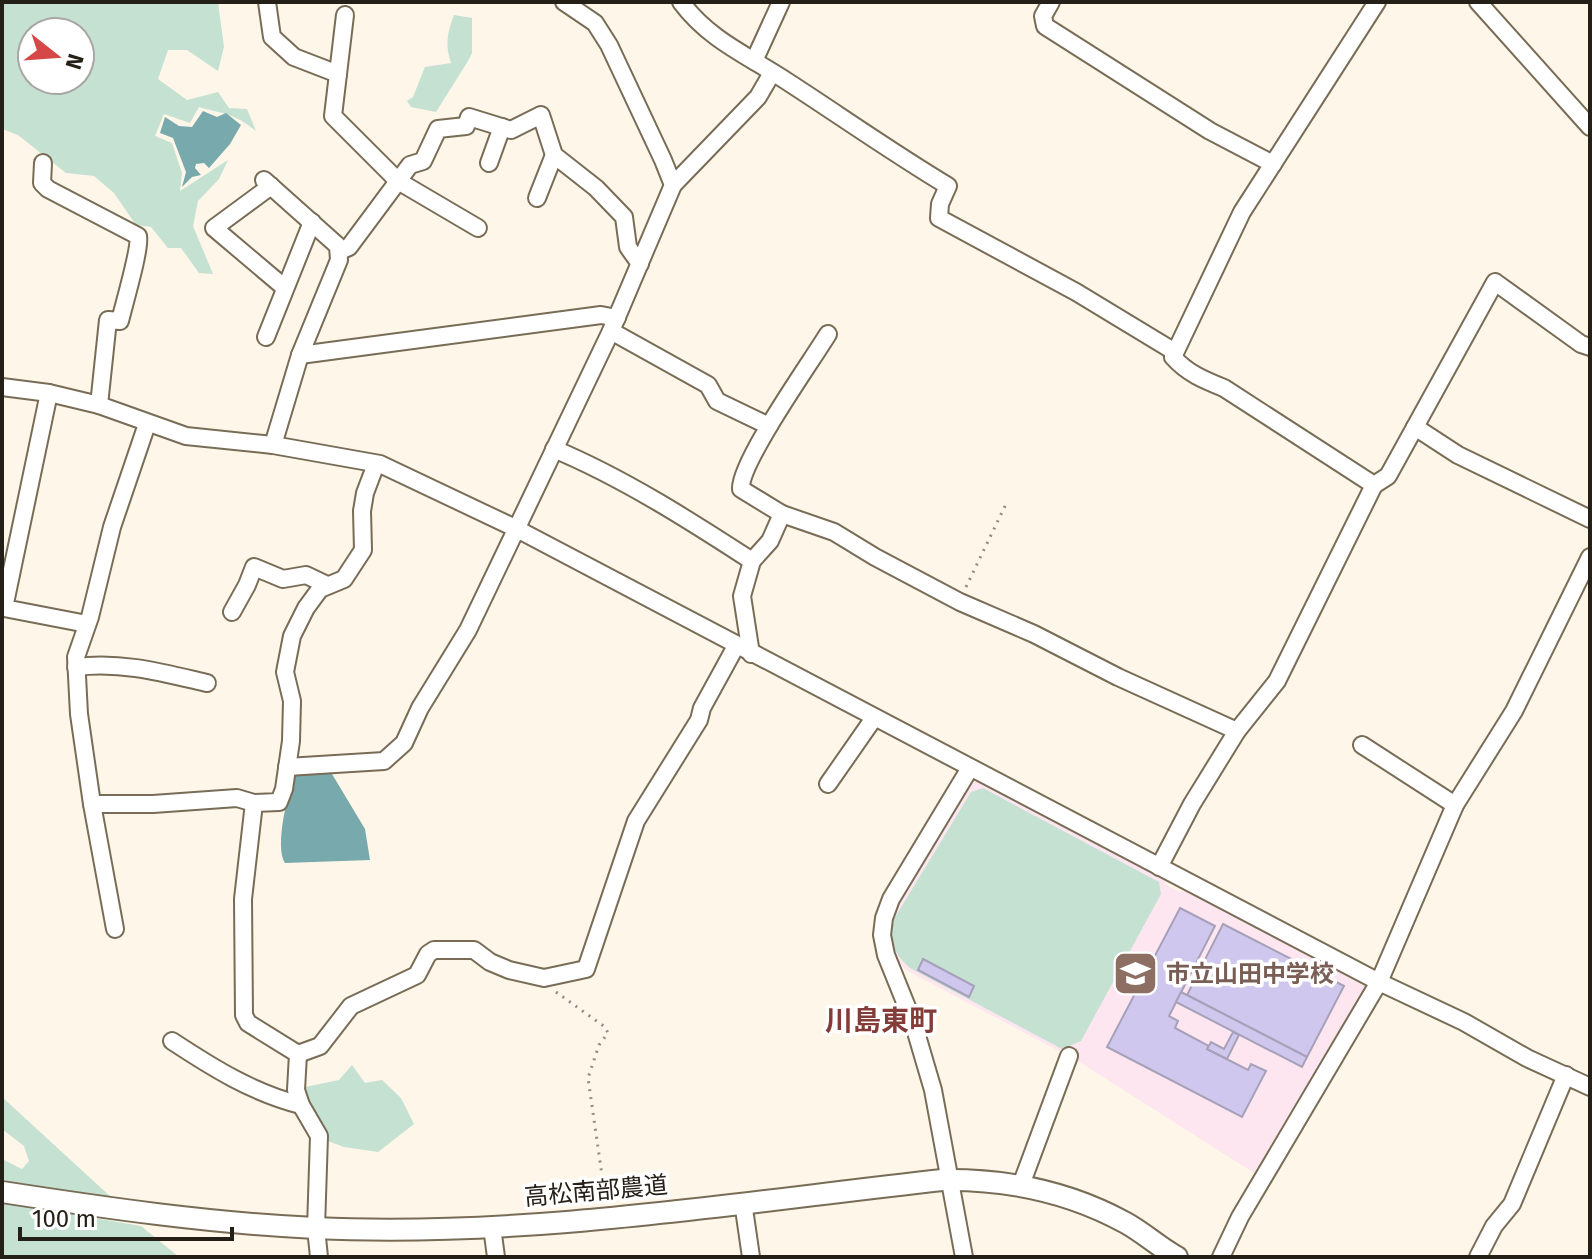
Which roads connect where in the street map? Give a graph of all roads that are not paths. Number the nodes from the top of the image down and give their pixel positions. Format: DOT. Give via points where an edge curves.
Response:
graph roads {
  1 [pos="267,2"];
  2 [pos="564,2"];
  3 [pos="681,2"];
  4 [pos="781,2"];
  5 [pos="1051,2"];
  6 [pos="1377,2"];
  7 [pos="1478,2"];
  8 [pos="345,15"];
  9 [pos="754,61"];
  10 [pos="772,73"];
  11 [pos="338,74"];
  12 [pos="502,127"];
  13 [pos="1590,127"];
  14 [pos="554,155"];
  15 [pos="43,163"];
  16 [pos="489,163"];
  17 [pos="1273,164"];
  18 [pos="398,181"];
  19 [pos="673,185"];
  20 [pos="537,198"];
  21 [pos="312,222"];
  22 [pos="478,228"];
  23 [pos="340,251"];
  24 [pos="640,264"];
  25 [pos="285,288"];
  26 [pos="614,325"];
  27 [pos="828,334"];
  28 [pos="266,337"];
  29 [pos="1590,347"];
  30 [pos="1175,352"];
  31 [pos="300,355"];
  32 [pos="2,387"];
  33 [pos="49,393"];
  34 [pos="99,405"];
  35 [pos="147,424"];
  36 [pos="769,426"];
  37 [pos="1415,427"];
  38 [pos="273,445"];
  39 [pos="554,449"];
  40 [pos="376,464"];
  41 [pos="1374,485"];
  42 [pos="782,514"];
  43 [pos="1590,519"];
  44 [pos="515,528"];
  45 [pos="1590,557"];
  46 [pos="752,561"];
  47 [pos="327,585"];
  48 [pos="232,612"];
  49 [pos="87,624"];
  50 [pos="744,650"];
  51 [pos="76,667"];
  52 [pos="207,683"];
  53 [pos="874,718"];
  54 [pos="1237,731"];
  55 [pos="1362,745"];
  56 [pos="287,767"];
  57 [pos="970,768"];
  58 [pos="828,784"];
  59 [pos="254,803"];
  60 [pos="92,804"];
  61 [pos="1455,805"];
  62 [pos="1159,867"];
  63 [pos="115,929"];
  64 [pos="1379,982"];
  65 [pos="172,1041"];
  66 [pos="298,1054"];
  67 [pos="1069,1056"];
  68 [pos="1566,1075"];
  69 [pos="1590,1087"];
  70 [pos="301,1105"];
  71 [pos="949,1180"];
  72 [pos="1021,1185"];
  73 [pos="2,1192"];
  74 [pos="743,1202"];
  75 [pos="492,1227"];
  76 [pos="316,1228"];
  77 [pos="319,1257"];
  78 [pos="496,1257"];
  79 [pos="751,1257"];
  80 [pos="964,1257"];
  81 [pos="1177,1257"];
  82 [pos="1221,1257"];
  83 [pos="1478,1257"];
  1 -- 11 [label="street" via="272,37 294,57"];
  2 -- 19 [label="street" via="595,23 609,45"];
  3 -- 9 [label="street" via="715,39"];
  4 -- 9 [label="street"];
  5 -- 17 [label="street" via="1043,16 1045,26 1210,131"];
  6 -- 17 [label="street"];
  7 -- 13 [label="street"];
  8 -- 11 [label="street"];
  9 -- 10 [label="street"];
  10 -- 19 [label="street" via="758,97"];
  10 -- 30 [label="street" via="948,186 939,218"];
  11 -- 18 [label="street" via="333,116"];
  12 -- 14 [label="street" via="511,130 541,115"];
  12 -- 16 [label="street"];
  12 -- 18 [label="street" via="469,117 466,126 438,129 423,161 410,165"];
  14 -- 20 [label="street"];
  14 -- 24 [label="street" via="624,217 628,247"];
  15 -- 34 [label="street" via="42,183 48,189 138,236 140,244 120,321 108,320"];
  17 -- 30 [label="street" via="1242,212"];
  18 -- 22 [label="street"];
  18 -- 23 [label="street" via="349,247"];
  19 -- 24 [label="street"];
  21 -- 23 [label="street"];
  21 -- 25 [label="street"];
  21 -- 25 [label="street" via="267,183 214,228"];
  23 -- 31 [label="street"];
  24 -- 26 [label="street"];
  25 -- 28 [label="street"];
  26 -- 31 [label="street" via="601,315"];
  26 -- 36 [label="street" via="708,385 717,401"];
  26 -- 39 [label="street"];
  27 -- 36 [label="street"];
  29 -- 37 [label="street" via="1495,282"];
  30 -- 41 [label="street" via="1173,357 1183,368 1224,388"];
  31 -- 38 [label="street"];
  32 -- 33 [label="street"];
  33 -- 34 [label="street"];
  33 -- 49 [label="street" via="4,608"];
  34 -- 35 [label="street"];
  35 -- 38 [label="street" via="186,436"];
  35 -- 49 [label="street"];
  36 -- 42 [label="street" via="740,479 741,489"];
  37 -- 41 [label="street" via="1388,476"];
  37 -- 43 [label="street" via="1458,455"];
  38 -- 40 [label="street"];
  39 -- 44 [label="street"];
  39 -- 46 [label="street" via="600,470"];
  40 -- 44 [label="street"];
  40 -- 47 [label="street" via="362,511 363,550 344,579"];
  41 -- 54 [label="street" via="1277,681"];
  42 -- 46 [label="street" via="770,541"];
  42 -- 54 [label="street" via="834,532 960,602"];
  44 -- 50 [label="street"];
  44 -- 56 [label="street" via="468,630 404,743 384,761"];
  45 -- 61 [label="street" via="1514,711"];
  46 -- 50 [label="street" via="742,596"];
  47 -- 48 [label="street" via="306,575 283,579 254,567"];
  47 -- 56 [label="street" via="306,608 286,659 292,701"];
  49 -- 51 [label="street"];
  50 -- 53 [label="street"];
  50 -- 66 [label="street" via="702,708 636,821 586,969 536,977 490,962 474,950 434,950 417,975 351,1006 320,1046"];
  51 -- 52 [label="street" via="126,666"];
  51 -- 60 [label="street"];
  53 -- 57 [label="street"];
  53 -- 58 [label="street"];
  54 -- 62 [label="street"];
  55 -- 61 [label="street"];
  56 -- 59 [label="street" via="279,802"];
  57 -- 62 [label="street"];
  57 -- 71 [label="street" via="891,899 882,935 933,1090"];
  59 -- 60 [label="street" via="237,798"];
  59 -- 66 [label="street" via="243,899 244,1015 248,1023"];
  60 -- 63 [label="street"];
  61 -- 64 [label="street"];
  62 -- 64 [label="street"];
  64 -- 68 [label="street"];
  64 -- 82 [label="street"];
  65 -- 70 [label="street" via="235,1080"];
  66 -- 70 [label="street" via="296,1090"];
  67 -- 72 [label="street"];
  68 -- 69 [label="street"];
  68 -- 83 [label="street" via="1512,1204"];
  70 -- 76 [label="street" via="319,1136"];
  71 -- 72 [label="street, 高松南部農道"];
  71 -- 74 [label="street, 高松南部農道"];
  71 -- 80 [label="street"];
  72 -- 81 [label="street, 高松南部農道" via="1086,1203"];
  73 -- 76 [label="street, 高松南部農道" via="166,1217"];
  74 -- 75 [label="street, 高松南部農道"];
  74 -- 79 [label="street"];
  75 -- 76 [label="street, 高松南部農道"];
  75 -- 78 [label="street"];
  76 -- 77 [label="street"];
}
